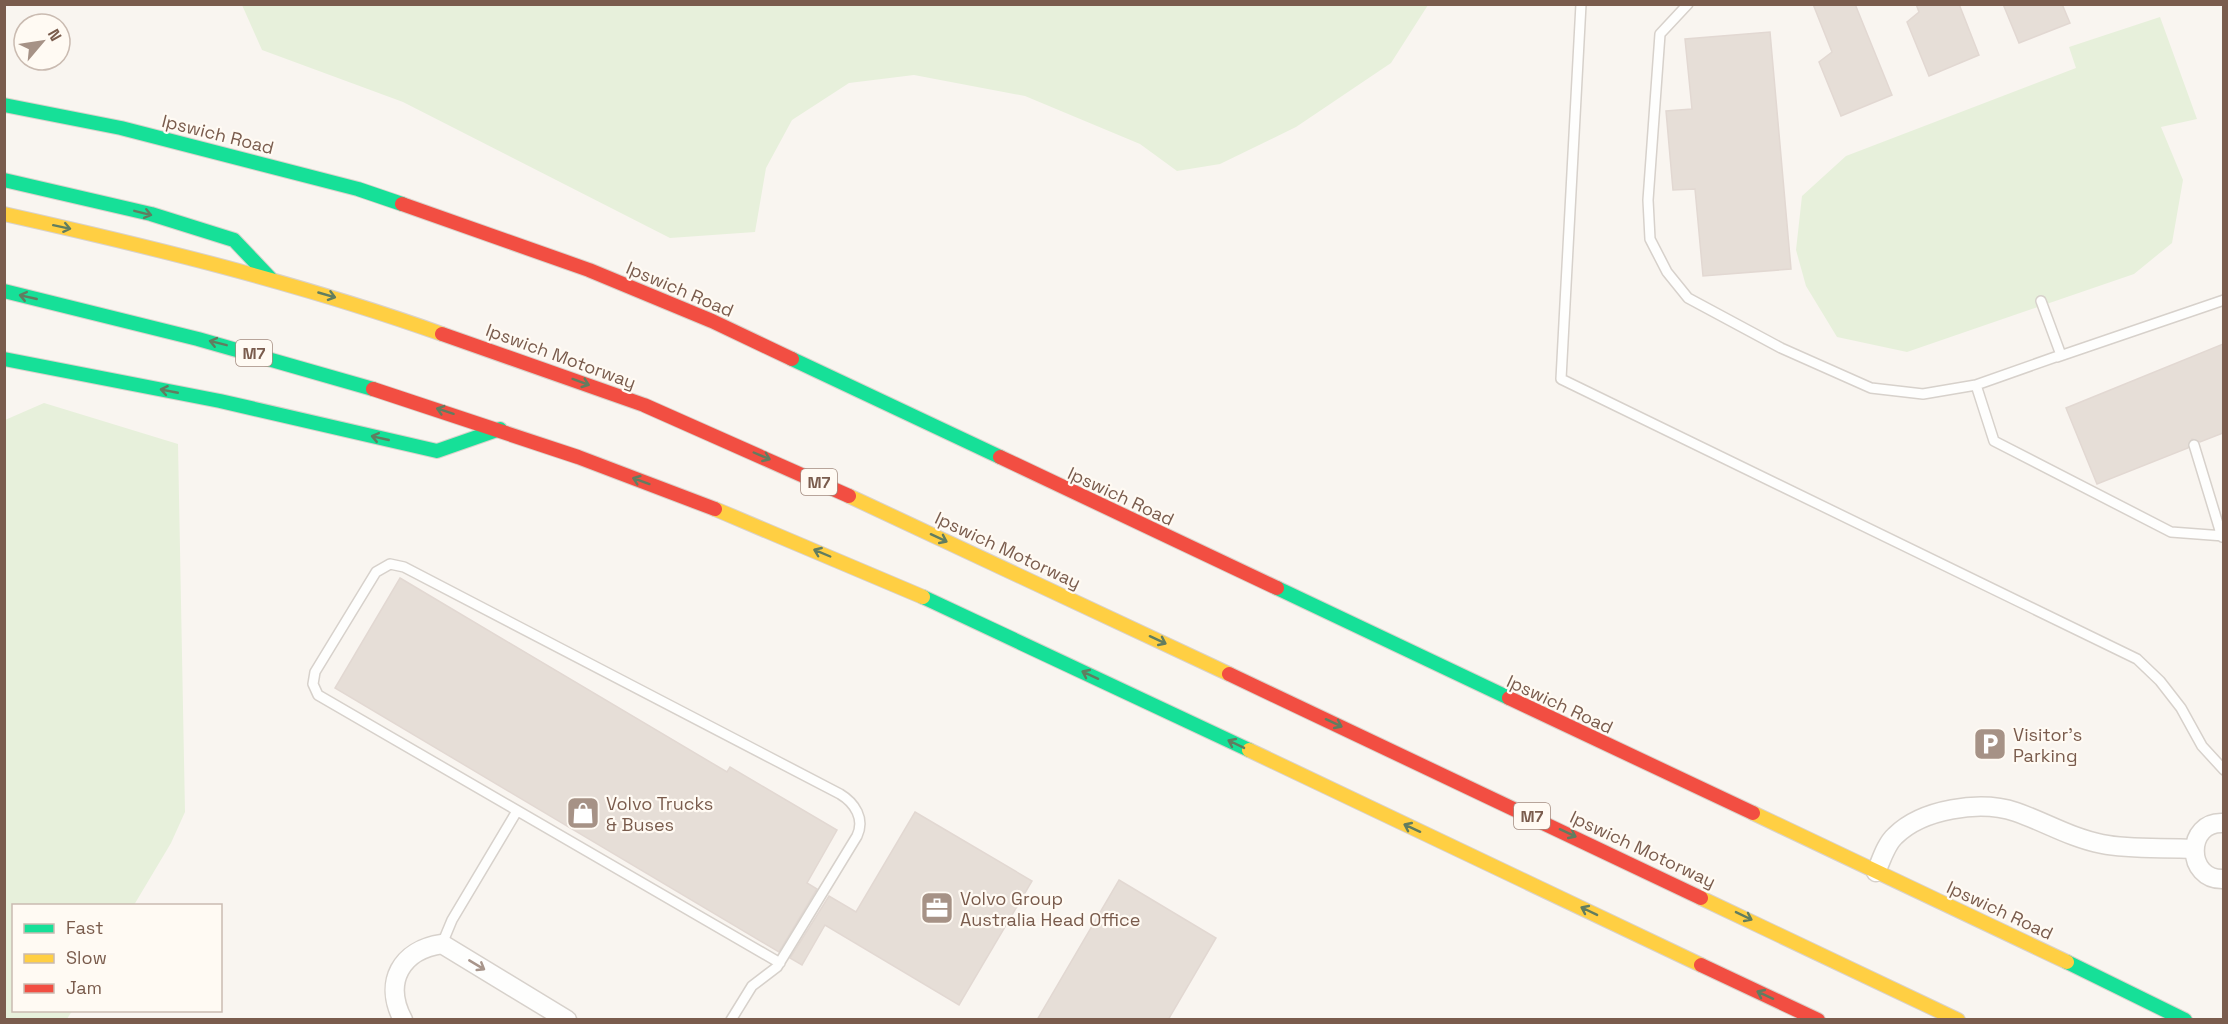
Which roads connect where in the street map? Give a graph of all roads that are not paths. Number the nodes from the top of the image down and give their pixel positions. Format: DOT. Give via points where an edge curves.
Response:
graph roads {
  1 [pos="1581,4"];
  2 [pos="1688,4"];
  3 [pos="11,106"];
  4 [pos="4,180"];
  5 [pos="4,214"];
  6 [pos="271,279"];
  7 [pos="4,291"];
  8 [pos="2223,300"];
  9 [pos="2041,301"];
  10 [pos="2057,357"];
  11 [pos="4,359"];
  12 [pos="1976,385"];
  13 [pos="500,429"];
  14 [pos="2194,445"];
  15 [pos="2222,537"];
  16 [pos="2223,770"];
  17 [pos="517,811"];
  18 [pos="2223,823"];
  19 [pos="2193,849"];
  20 [pos="1876,872"];
  21 [pos="2223,879"];
  22 [pos="442,944"];
  23 [pos="780,963"];
  24 [pos="403,1020"];
  25 [pos="567,1020"];
  26 [pos="731,1020"];
  27 [pos="1818,1020"];
  28 [pos="1958,1020"];
  29 [pos="2185,1020"];
  1 -- 16 [label="lane" via="1561,380 2136,659 2160,681 2202,746"];
  2 -- 12 [label="lane" via="1660,34 1648,200 1650,239 1667,272 1688,298 1781,348 1871,388 1923,394"];
  3 -- 20 [label="main road, Ipswich Road" via="121,128 358,189 589,270 712,321"];
  4 -- 6 [label="main road, one-way" via="151,214 234,240"];
  5 -- 6 [label="main road, Ipswich Motorway / M7, one-way"];
  6 -- 28 [label="main road, Ipswich Motorway / M7, one-way" via="526,362 644,405 776,462"];
  13 -- 7 [label="main road, M7, one-way" via="234,347"];
  8 -- 10 [label="lane"];
  9 -- 10 [label="lane" via="2061,355"];
  10 -- 12 [label="lane"];
  13 -- 11 [label="main road, one-way" via="437,451 220,401"];
  12 -- 15 [label="lane" via="1994,441 2171,532"];
  27 -- 13 [label="main road, M7, one-way" via="876,576 687,498"];
  14 -- 15 [label="lane"];
  17 -- 22 [label="lane" via="452,920"];
  17 -- 23 [label="lane"];
  17 -- 23 [label="lane" via="326,702 315,689 315,672 382,567 404,567 849,800 860,820 858,833"];
  18 -- 19 [label="street" via="2201,831"];
  19 -- 20 [label="street" via="2103,844 2070,835 2014,811 1988,807 1958,809 1928,816 1893,837"];
  19 -- 21 [label="street" via="2200,870"];
  20 -- 29 [label="main road, Ipswich Road"];
  22 -- 24 [label="street" via="425,946 409,956 396,975 394,998"];
  22 -- 25 [label="street, one-way"];
  23 -- 26 [label="lane" via="752,986"];
}
